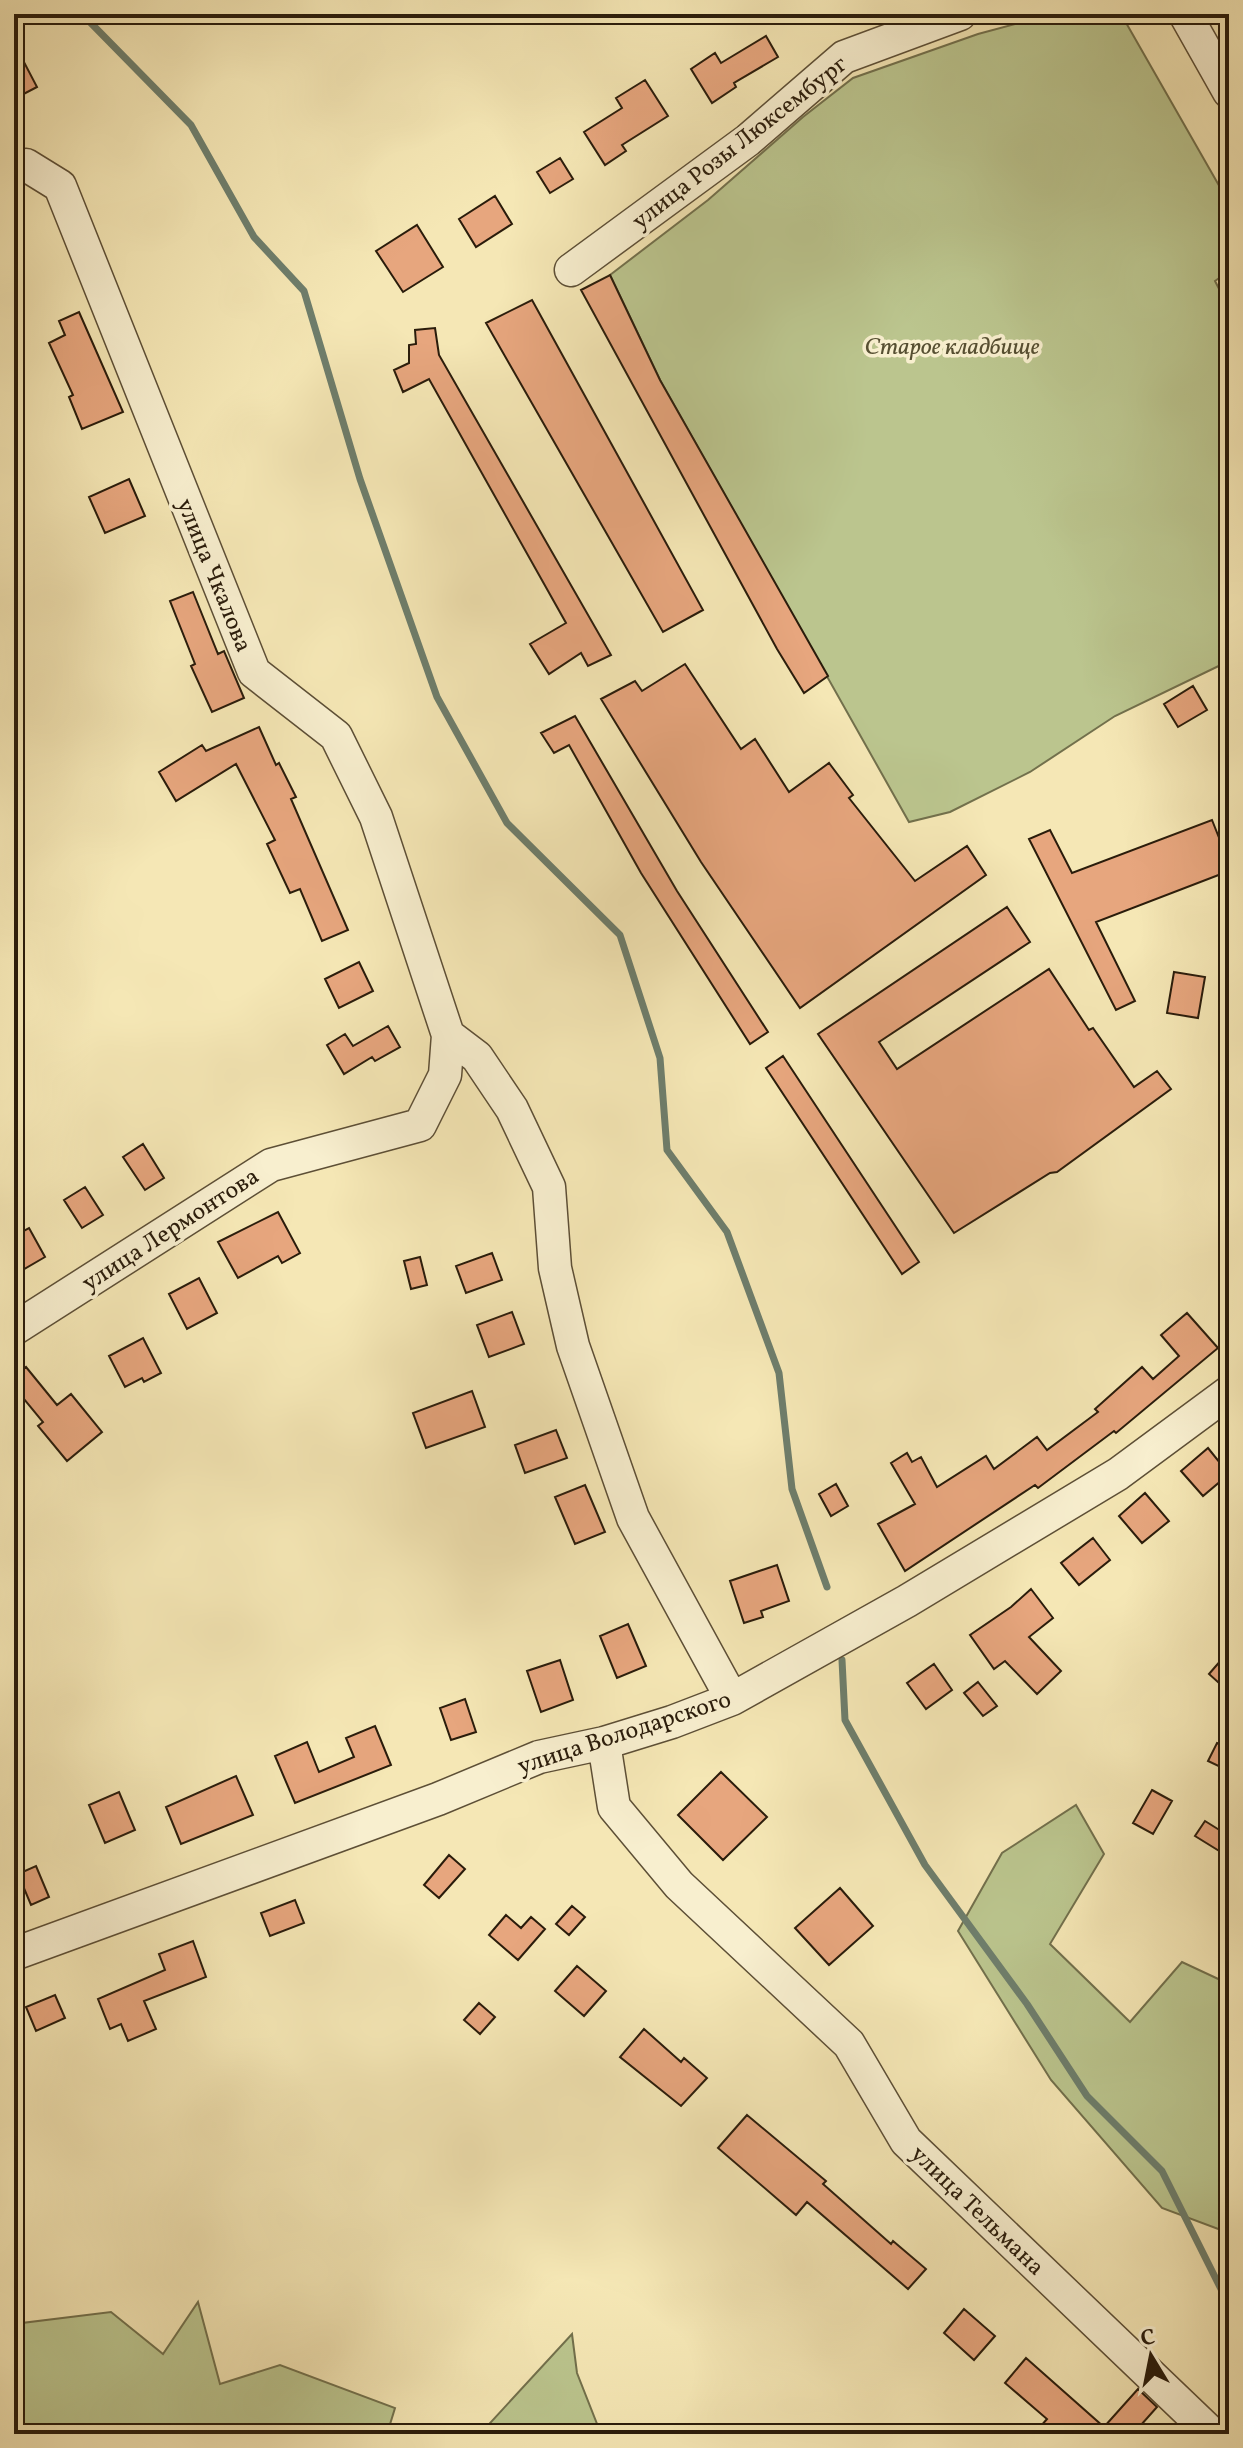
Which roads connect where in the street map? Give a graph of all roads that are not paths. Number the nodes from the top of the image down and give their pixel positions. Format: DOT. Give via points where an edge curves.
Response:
graph roads {
  1 [pos="960,14"];
  2 [pos="1185,14"];
  3 [pos="1229,92"];
  4 [pos="14,168"];
  5 [pos="571,270"];
  6 [pos="448,1035"];
  7 [pos="445,1075"];
  8 [pos="14,1329"];
  9 [pos="1229,1392"];
  10 [pos="732,1699"];
  11 [pos="604,1743"];
  12 [pos="14,1954"];
  13 [pos="1212,2434"];
  1 -- 5 [label="street, улица Розы Люксембург" via="844,57 748,140"];
  2 -- 3 [label="street"];
  4 -- 6 [label="street, улица Чкалова" via="26,165 60,186 254,672 336,736 376,817"];
  6 -- 7 [label="street, улица Чкалова"];
  6 -- 10 [label="street" via="477,1057 512,1109 549,1187 555,1268 573,1346 633,1518"];
  7 -- 8 [label="street, улица Лермонтова" via="420,1125 271,1165"];
  9 -- 10 [label="street, улица Володарского" via="1118,1474"];
  10 -- 11 [label="street, улица Володарского"];
  11 -- 12 [label="street, улица Володарского" via="539,1757"];
  11 -- 13 [label="street, улица Тельмана" via="614,1807 679,1885 849,2044 906,2141"];
}
